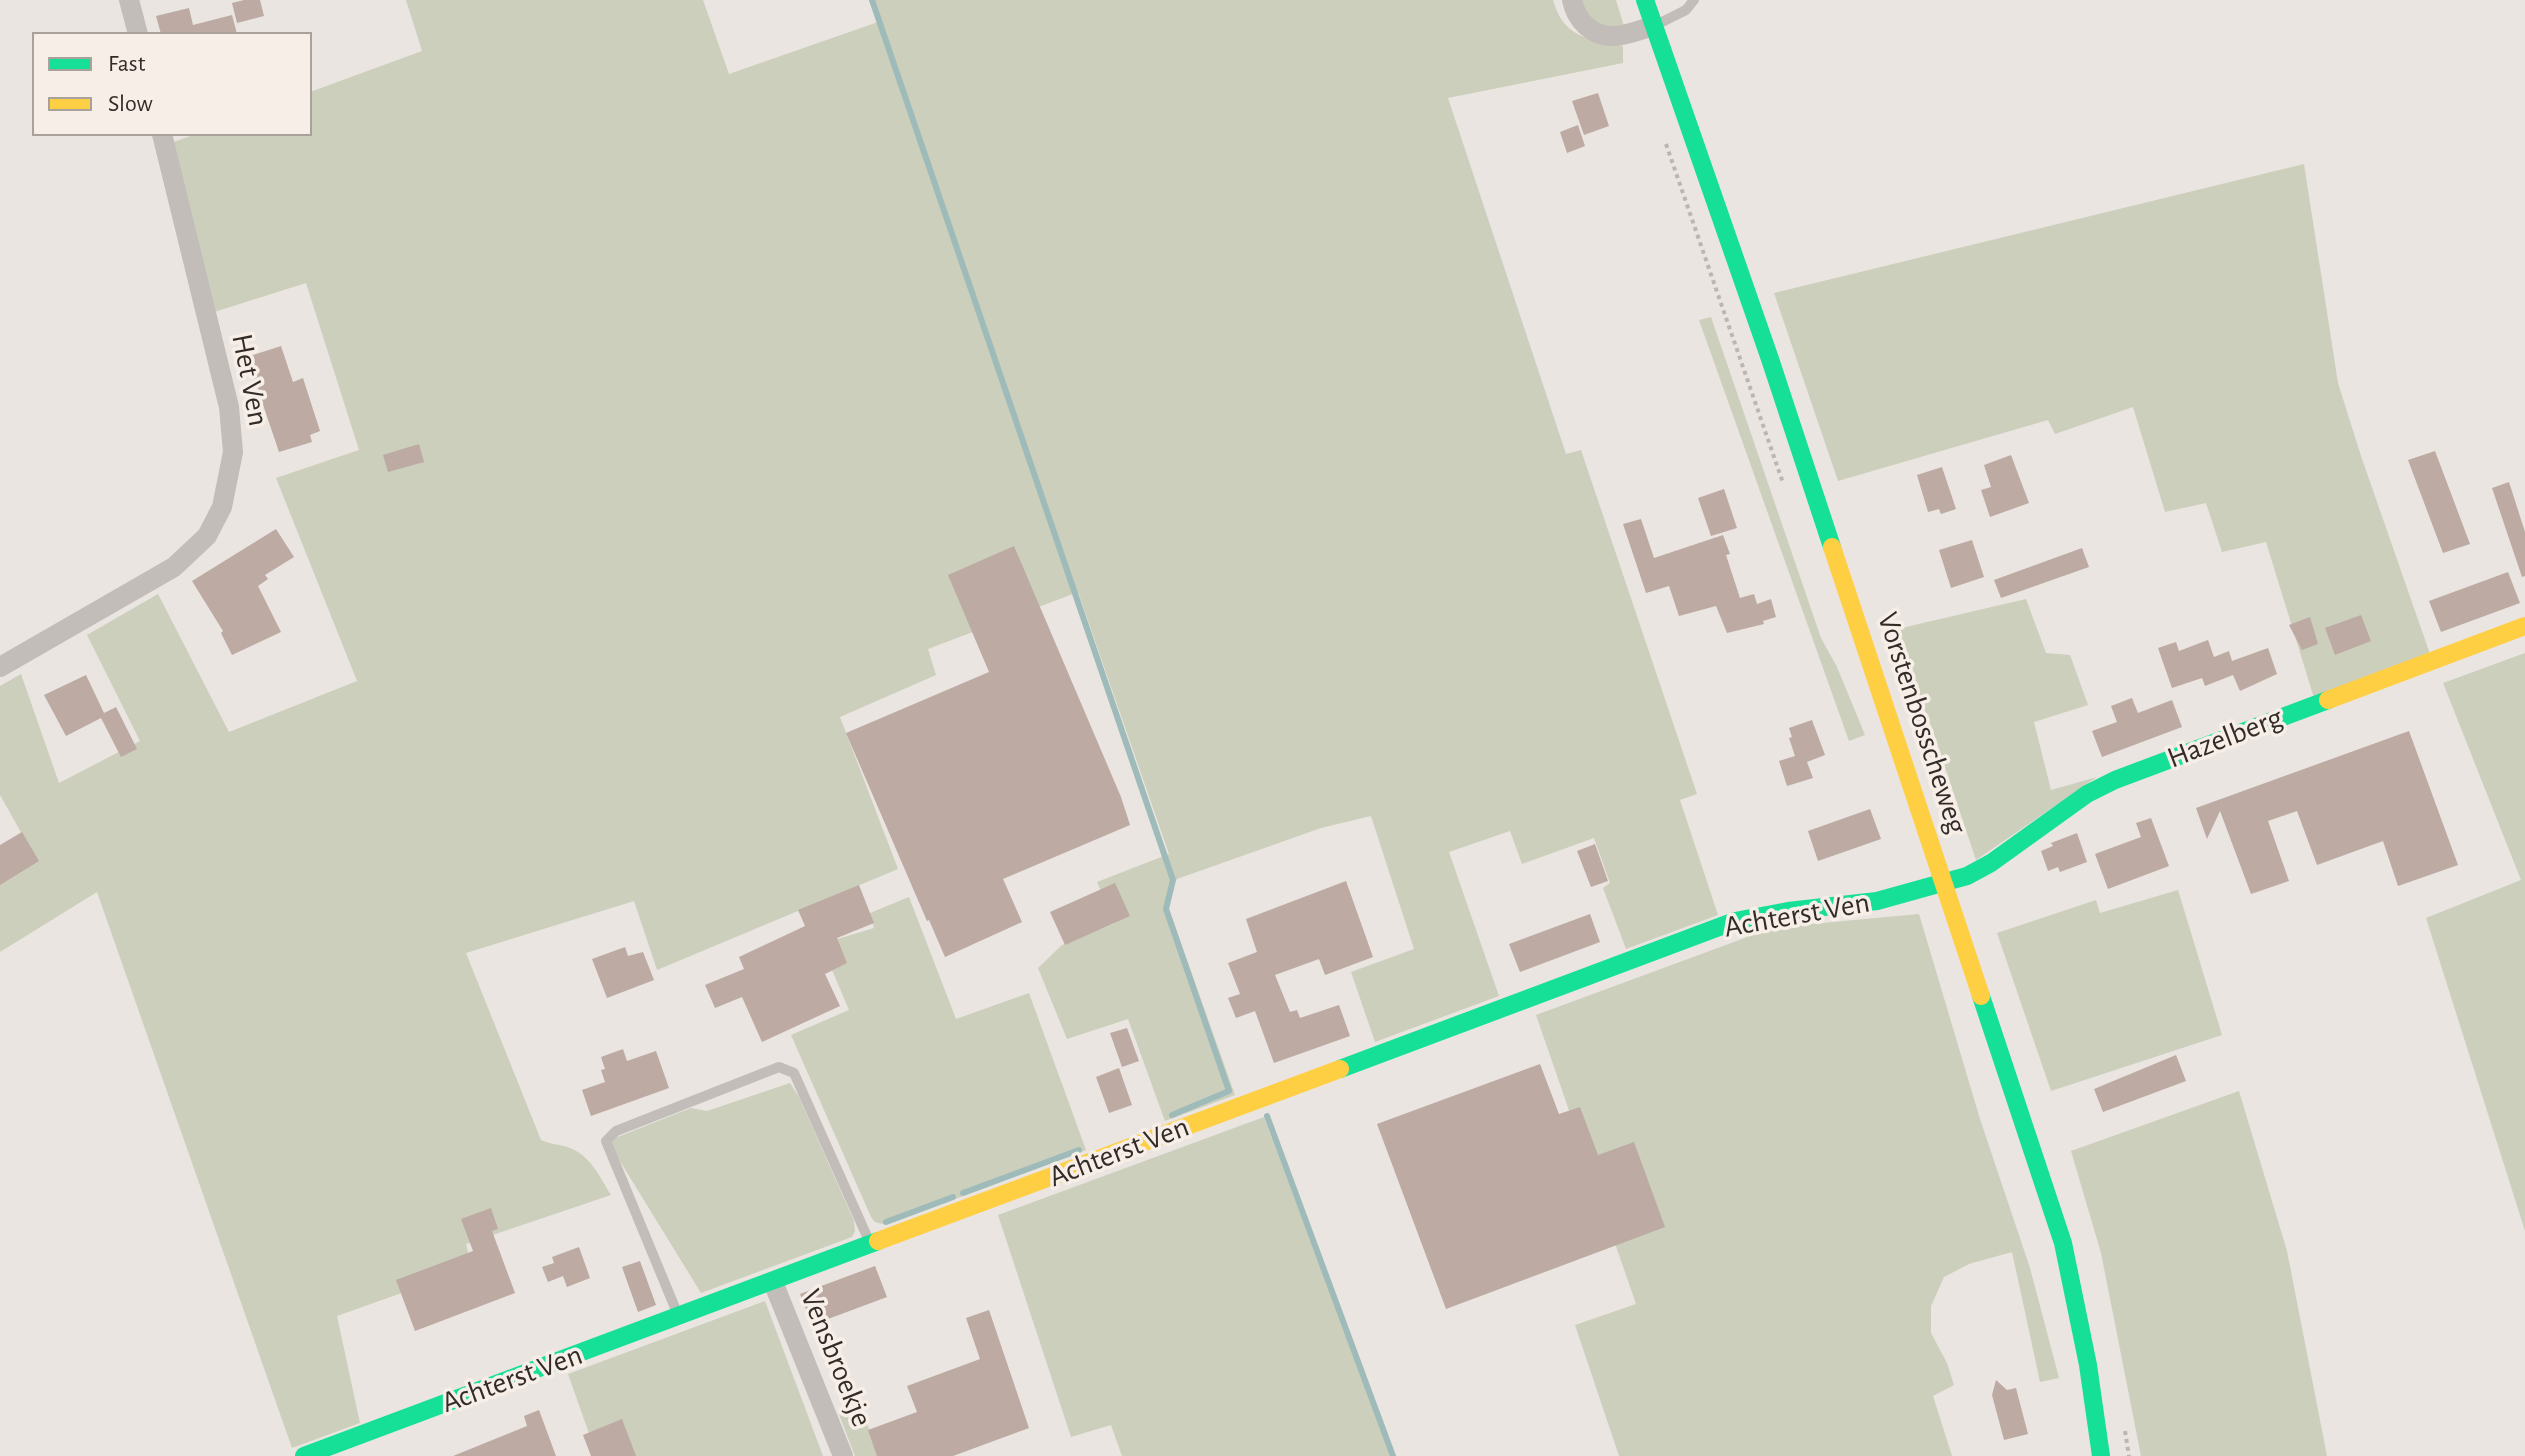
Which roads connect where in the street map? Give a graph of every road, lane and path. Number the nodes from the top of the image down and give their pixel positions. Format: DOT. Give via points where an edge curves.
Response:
graph roads {
  1 [pos="129,0"];
  2 [pos="1572,0"];
  3 [pos="1645,0"];
  4 [pos="1694,0"];
  5 [pos="1654,26"];
  6 [pos="137,32"];
  7 [pos="162,136"];
  8 [pos="2525,626"];
  9 [pos="0,667"];
  10 [pos="1943,884"];
  11 [pos="870,1245"];
  12 [pos="773,1282"];
  13 [pos="678,1317"];
  14 [pos="2124,1425"];
  15 [pos="2100,1452"];
  16 [pos="304,1456"];
  17 [pos="843,1456"];
  18 [pos="2129,1456"];
  1 -- 6 [label="street"];
  2 -- 5 [label="street" via="1581,22 1594,31 1615,37"];
  3 -- 5 [label="street, Vorstenbosscheweg"];
  4 -- 5 [label="lane" via="1686,10"];
  5 -- 10 [label="street, Vorstenbosscheweg"];
  7 -- 9 [label="street, Het Ven" via="229,407 233,452 222,507 207,536 174,567"];
  8 -- 10 [label="street, Hazelberg" via="2115,780 1991,863"];
  10 -- 11 [label="street, Achterst Ven" via="1877,901 1735,921"];
  10 -- 15 [label="street, Vorstenbosscheweg" via="2063,1243"];
  11 -- 12 [label="street, Achterst Ven"];
  11 -- 13 [label="lane" via="794,1073 779,1067 616,1131 606,1141"];
  12 -- 13 [label="street, Achterst Ven"];
  12 -- 17 [label="street, Vensbroekje"];
  13 -- 16 [label="street, Achterst Ven"];
  14 -- 18 [label="path"];
}
